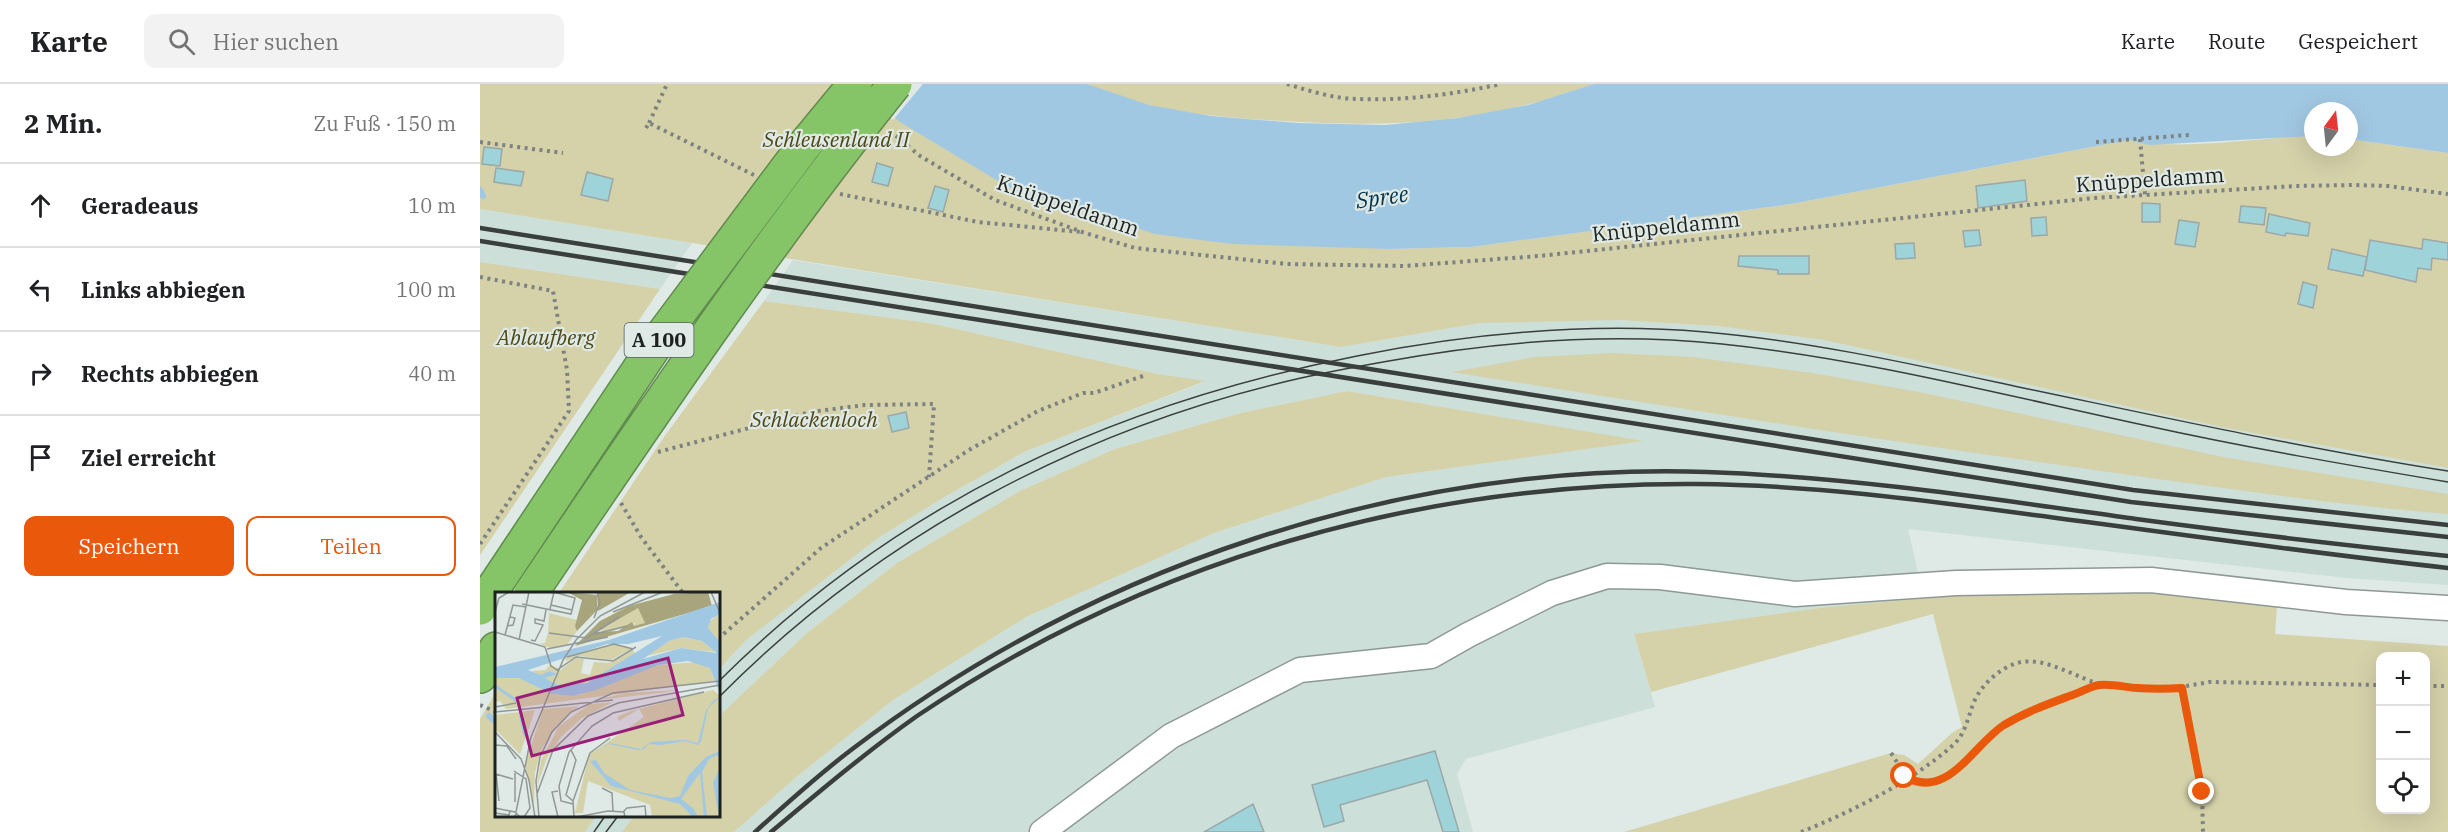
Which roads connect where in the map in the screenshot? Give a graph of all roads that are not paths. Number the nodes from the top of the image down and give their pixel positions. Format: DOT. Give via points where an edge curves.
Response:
graph roads {
  1 [pos="855,84"];
  2 [pos="895,84"];
  3 [pos="532,592"];
  4 [pos="480,608"];
  5 [pos="2448,608"];
  6 [pos="495,651"];
  7 [pos="480,676"];
  8 [pos="1042,832"];
  1 -- 4 [label="highway, A 100, bridge" via="658,341"];
  2 -- 3 [label="highway, A 100, bridge" via="831,164 686,364"];
  5 -- 8 [label="lane" via="2346,602 2151,580 1956,584 1795,594 1660,577 1607,576 1552,594 1431,656 1300,670 1171,736"];
  6 -- 7 [label="highway"];
}
